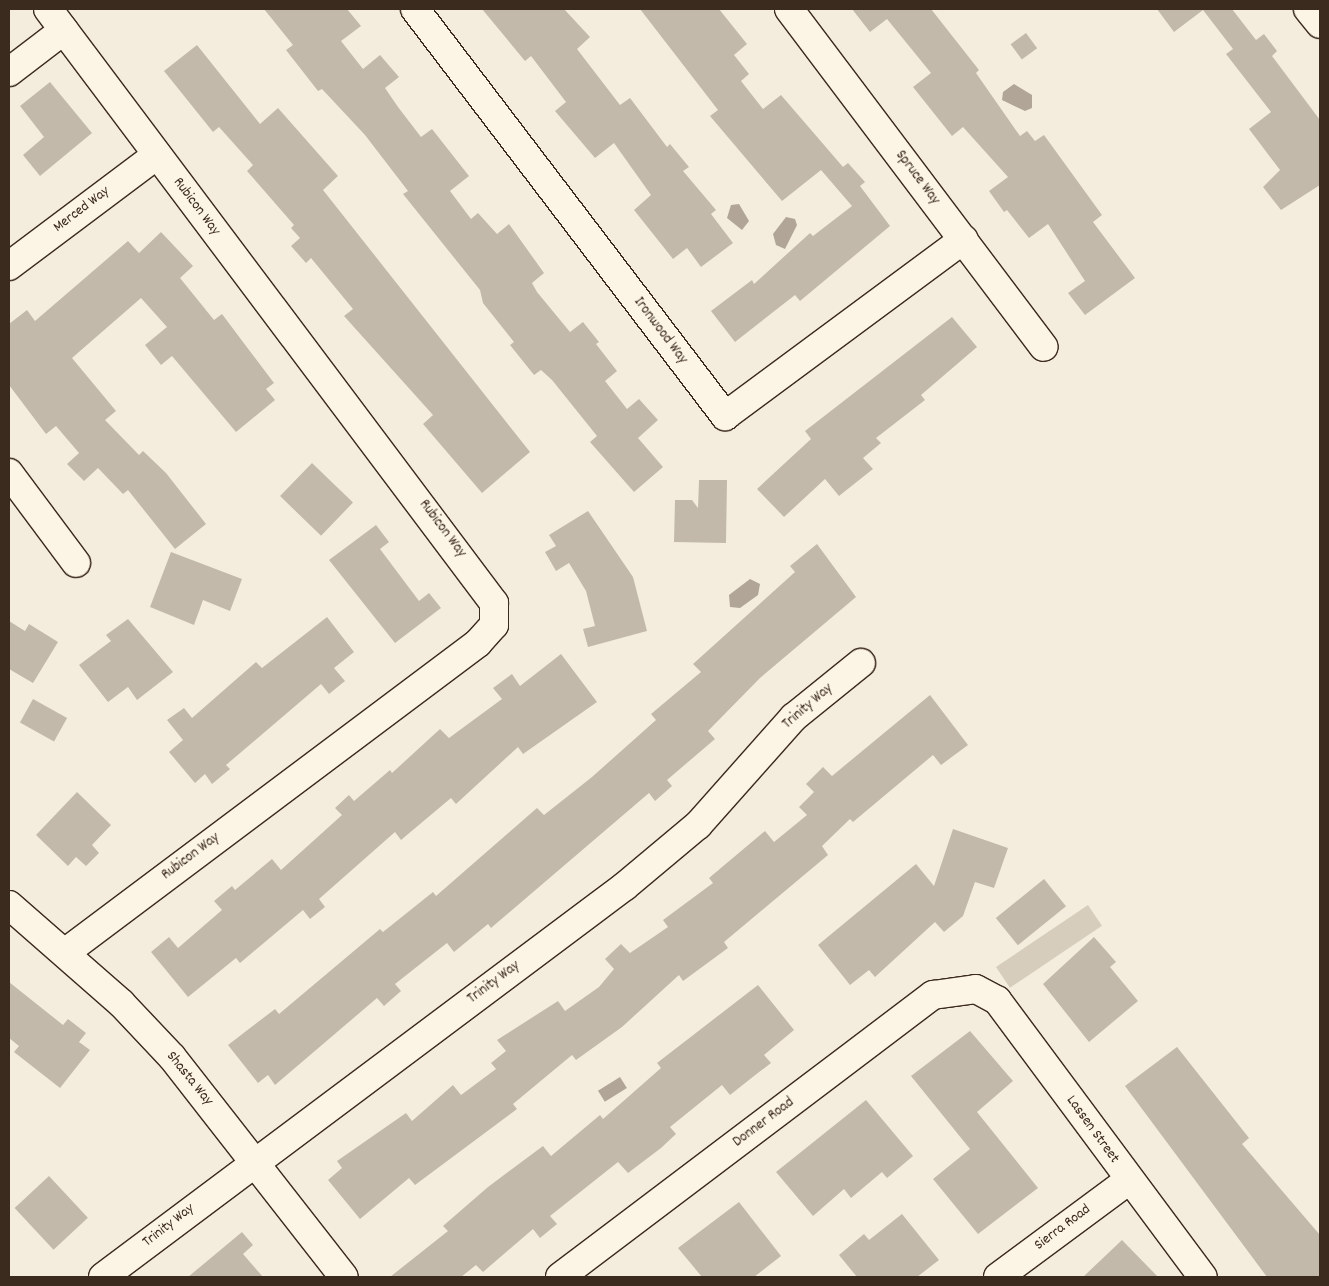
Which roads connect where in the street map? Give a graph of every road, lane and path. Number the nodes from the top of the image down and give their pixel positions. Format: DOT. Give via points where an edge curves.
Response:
graph roads {
  1 [pos="48,9"];
  2 [pos="416,9"];
  3 [pos="789,9"];
  4 [pos="1308,9"];
  5 [pos="1320,24"];
  6 [pos="64,30"];
  7 [pos="9,72"];
  8 [pos="157,155"];
  9 [pos="964,239"];
  10 [pos="9,266"];
  11 [pos="1044,347"];
  12 [pos="9,473"];
  13 [pos="76,563"];
  14 [pos="861,663"];
  15 [pos="9,905"];
  16 [pos="66,952"];
  17 [pos="976,989"];
  18 [pos="254,1160"];
  19 [pos="1129,1180"];
  20 [pos="103,1277"];
  21 [pos="344,1277"];
  22 [pos="560,1277"];
  23 [pos="998,1277"];
  24 [pos="1203,1277"];
  1 -- 6 [label="street, Rubicon Way"];
  2 -- 9 [label="street, Ironwood Way" via="724,416"];
  3 -- 9 [label="street, Spruce Way"];
  4 -- 5 [label="street"];
  6 -- 7 [label="street"];
  6 -- 8 [label="street, Rubicon Way"];
  8 -- 10 [label="street, Merced Way"];
  8 -- 16 [label="street, Rubicon Way" via="484,584 494,603 494,625 478,643"];
  9 -- 11 [label="street, Spruce Way"];
  12 -- 13 [label="street"];
  14 -- 18 [label="street, Trinity Way" via="794,717 698,824 625,886"];
  15 -- 16 [label="street, Shasta Way"];
  16 -- 18 [label="street, Shasta Way" via="172,1056"];
  17 -- 19 [label="street, Lassen Street" via="997,1000"];
  17 -- 22 [label="street, Donner Road" via="933,995"];
  18 -- 20 [label="street, Trinity Way"];
  18 -- 21 [label="street, Shasta Way"];
  19 -- 23 [label="street, Sierra Road"];
  19 -- 24 [label="street, Lassen Street"];
}
